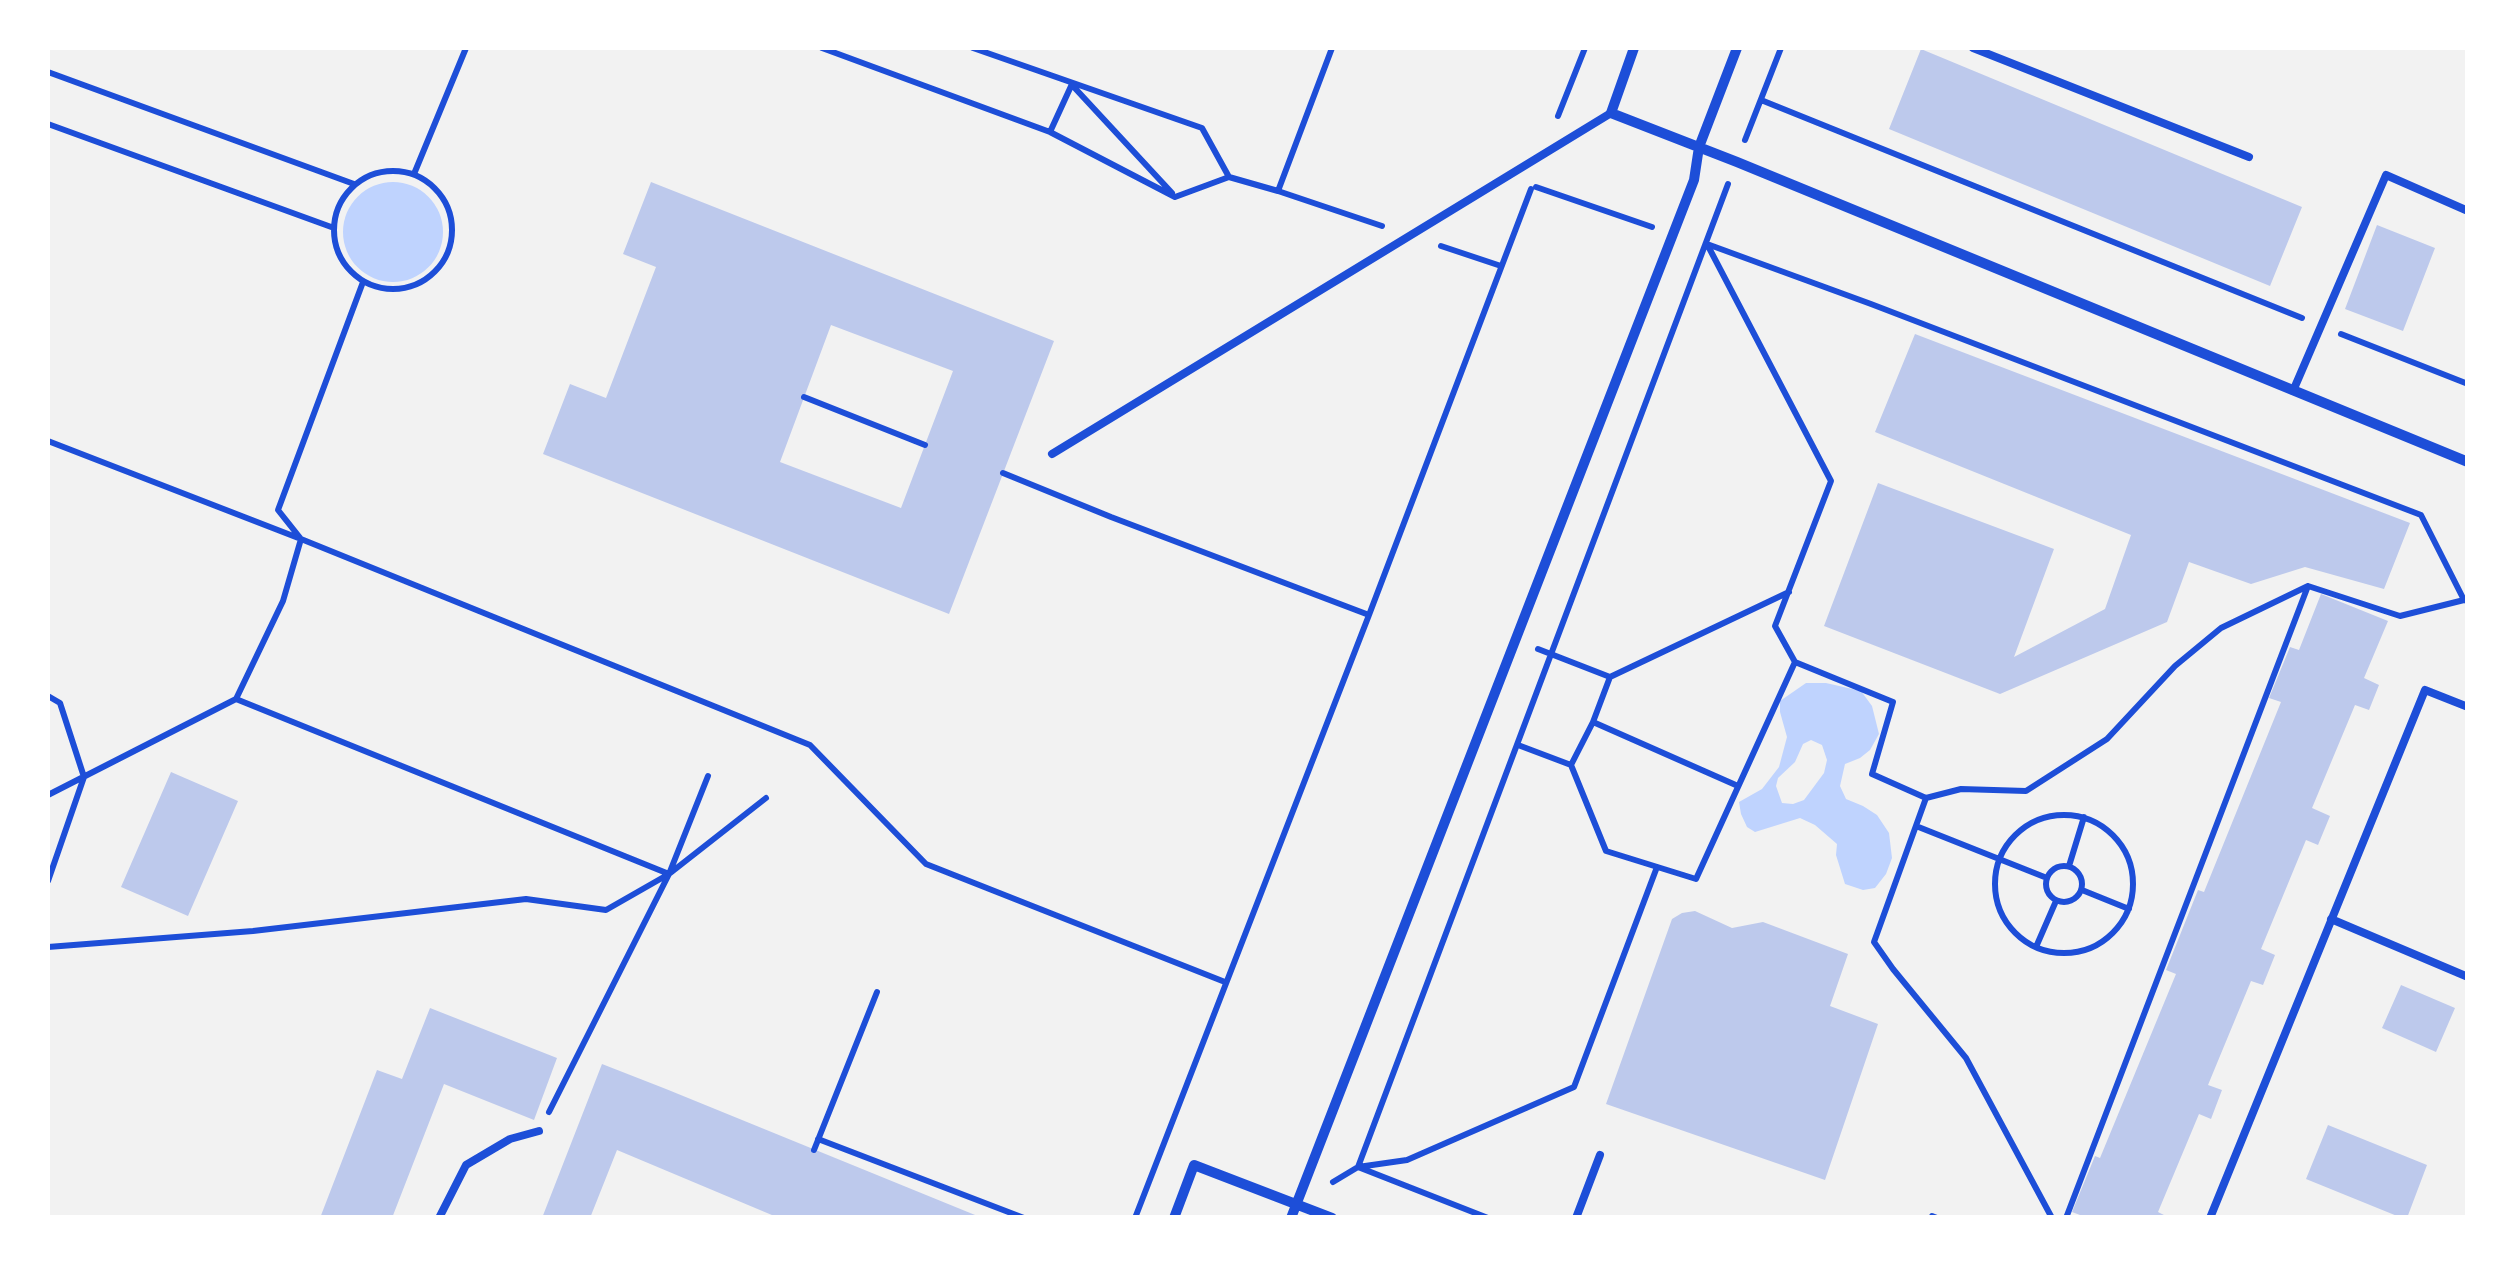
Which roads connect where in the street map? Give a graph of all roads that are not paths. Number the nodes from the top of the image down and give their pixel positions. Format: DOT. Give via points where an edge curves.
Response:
graph roads {
  1 [pos="1634,48"];
  2 [pos="1736,48"];
  3 [pos="1972,48"];
  4 [pos="1611,113"];
  5 [pos="1699,147"];
  6 [pos="2249,157"];
  7 [pos="2468,211"];
  8 [pos="2293,391"];
  9 [pos="1052,454"];
  10 [pos="2468,462"];
  11 [pos="2468,706"];
  12 [pos="2331,919"];
  13 [pos="2468,977"];
  14 [pos="539,1131"];
  15 [pos="1600,1155"];
  16 [pos="1296,1203"];
  17 [pos="439,1218"];
  18 [pos="1174,1218"];
  19 [pos="1291,1218"];
  20 [pos="1332,1218"];
  21 [pos="1576,1218"];
  22 [pos="2210,1218"];
  1 -- 4 [label="street"];
  2 -- 5 [label="street"];
  3 -- 6 [label="lane"];
  4 -- 5 [label="street"];
  4 -- 9 [label="lane"];
  5 -- 8 [label="street"];
  5 -- 16 [label="street" via="1674,233"];
  7 -- 8 [label="lane" via="2386,175"];
  8 -- 10 [label="street"];
  11 -- 12 [label="lane" via="2425,690"];
  12 -- 13 [label="lane"];
  12 -- 22 [label="lane"];
  14 -- 17 [label="lane" via="466,1165"];
  15 -- 21 [label="lane"];
  16 -- 18 [label="street" via="1194,1165"];
  16 -- 19 [label="street"];
  16 -- 20 [label="street"];
}
